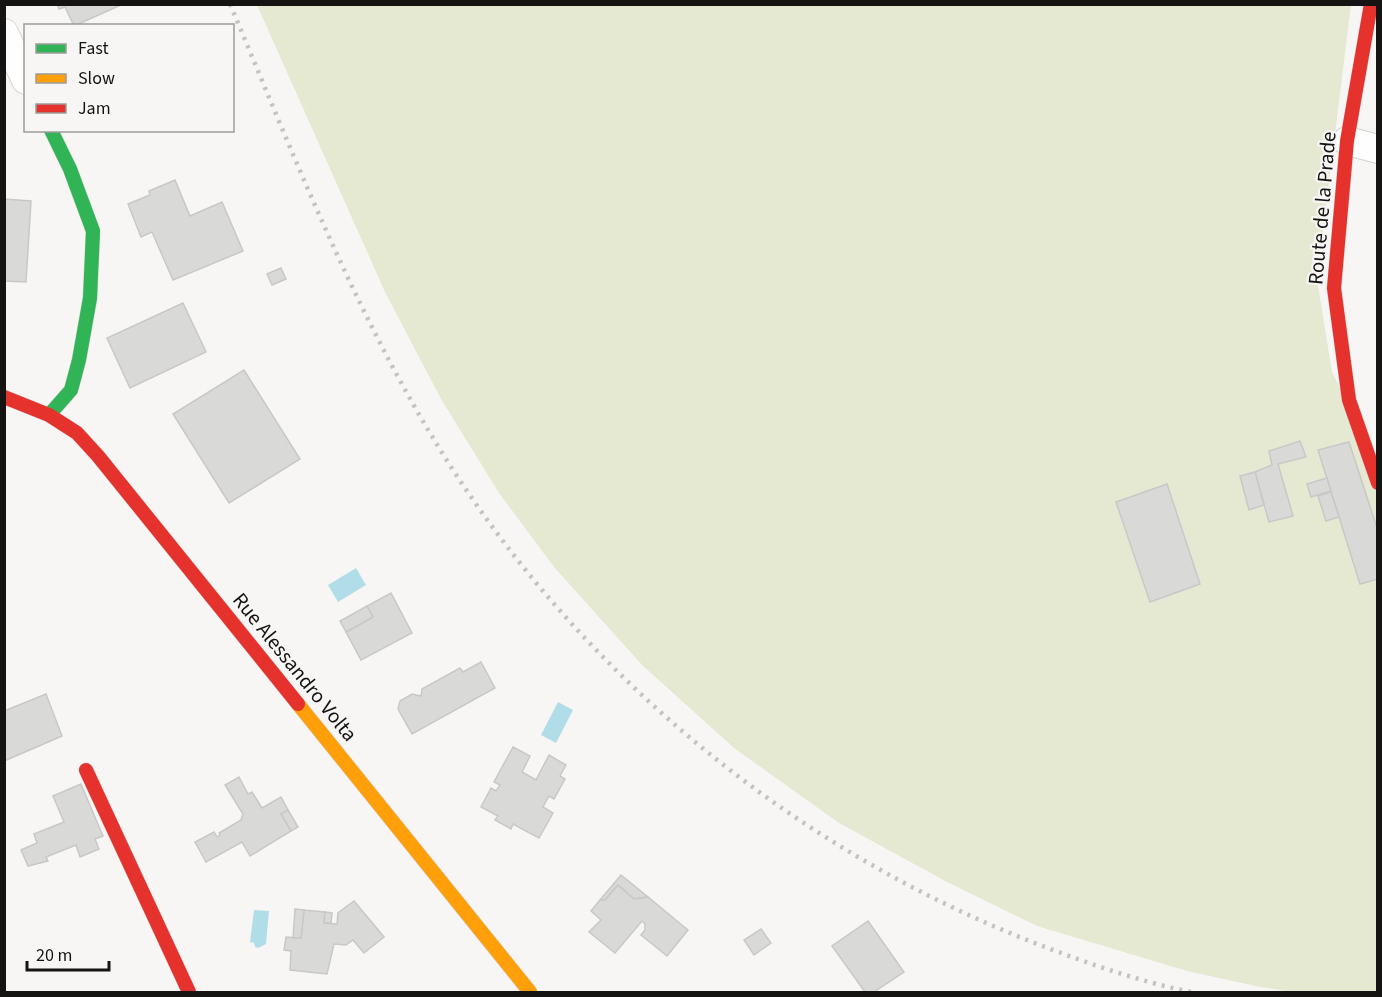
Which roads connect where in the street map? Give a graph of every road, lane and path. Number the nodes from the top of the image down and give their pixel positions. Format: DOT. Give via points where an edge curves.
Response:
graph roads {
  1 [pos="1371,4"];
  2 [pos="4,33"];
  3 [pos="24,76"];
  4 [pos="52,132"];
  5 [pos="1347,141"];
  6 [pos="1377,149"];
  7 [pos="4,397"];
  8 [pos="49,415"];
  9 [pos="1377,483"];
  10 [pos="86,770"];
  11 [pos="189,993"];
  12 [pos="530,993"];
  1 -- 5 [label="street, Route de la Prade"];
  2 -- 3 [label="street"];
  4 -- 8 [label="street" via="93,231 90,298 79,360 71,390"];
  5 -- 6 [label="street"];
  5 -- 9 [label="street, Route de la Prade" via="1334,288 1349,400"];
  7 -- 8 [label="street, Rue Alessandro Volta"];
  8 -- 12 [label="street, Rue Alessandro Volta" via="77,433 98,456"];
  10 -- 11 [label="street"];
}
